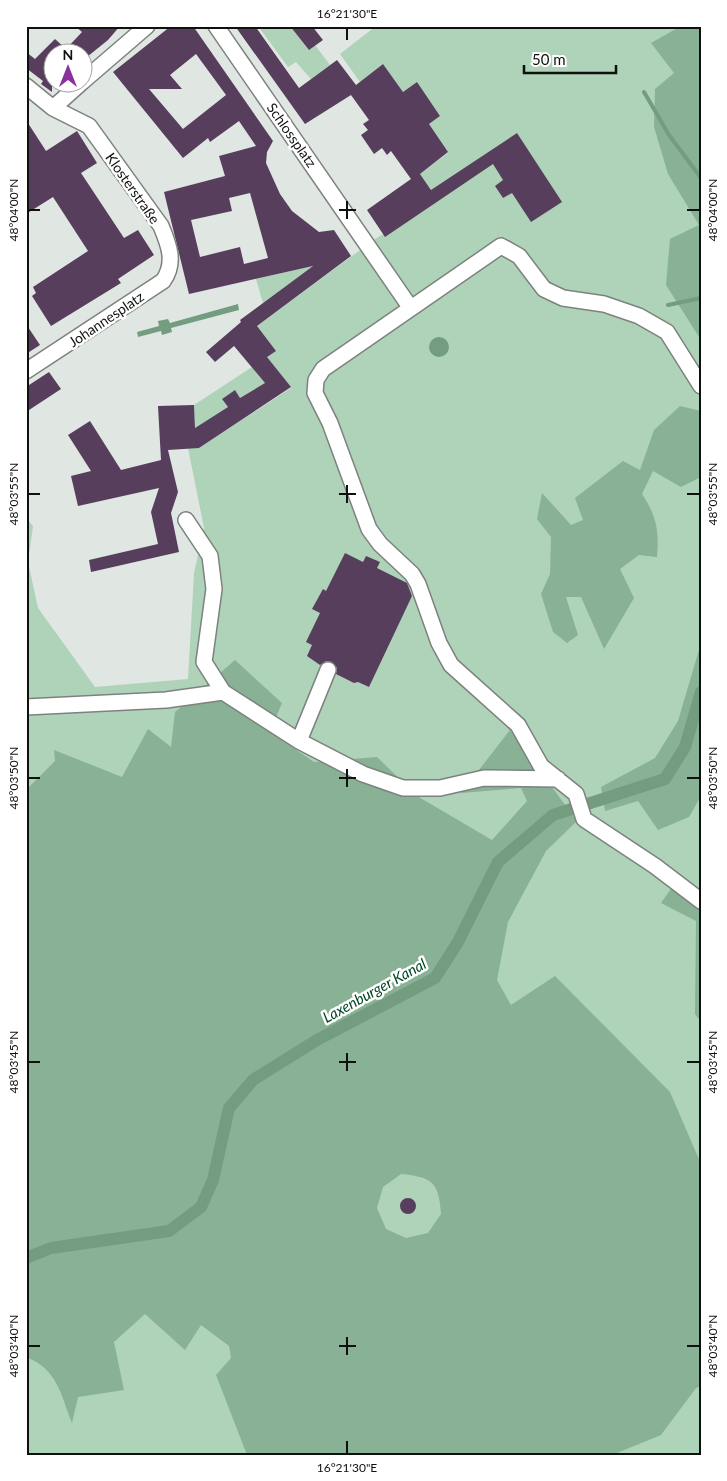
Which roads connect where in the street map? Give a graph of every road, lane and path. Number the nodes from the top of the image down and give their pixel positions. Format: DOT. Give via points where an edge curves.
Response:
graph roads {
  1 [pos="147,26"];
  2 [pos="216,26"];
  3 [pos="92,73"];
  4 [pos="26,86"];
  5 [pos="71,92"];
  6 [pos="26,101"];
  7 [pos="53,108"];
  8 [pos="154,287"];
  9 [pos="410,307"];
  10 [pos="26,371"];
  11 [pos="701,386"];
  12 [pos="186,520"];
  13 [pos="328,670"];
  14 [pos="223,692"];
  15 [pos="26,708"];
  16 [pos="299,742"];
  17 [pos="558,779"];
  18 [pos="701,901"];
  1 -- 3 [label="street"];
  2 -- 9 [label="street, Schlossplatz"];
  4 -- 7 [label="street"];
  5 -- 7 [label="street"];
  6 -- 7 [label="street"];
  7 -- 8 [label="street, Klosterstraße" via="89,126 161,226 171,264 163,280"];
  8 -- 10 [label="street, Johannesplatz"];
  9 -- 11 [label="street" via="501,246 519,256 544,289 563,298 604,304 639,316 667,332"];
  9 -- 17 [label="street" via="323,369 316,380 315,393 330,424 369,529 412,574 451,665 518,725 541,766"];
  12 -- 14 [label="street" via="210,556 214,589 204,662"];
  13 -- 16 [label="street"];
  14 -- 15 [label="street" via="166,700"];
  14 -- 16 [label="street"];
  16 -- 17 [label="street" via="363,774 403,788 440,788 484,778"];
  17 -- 18 [label="street" via="576,794 584,819 656,866"];
}
